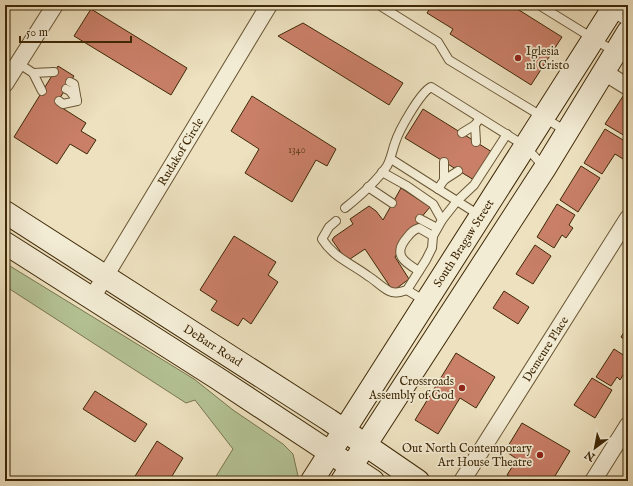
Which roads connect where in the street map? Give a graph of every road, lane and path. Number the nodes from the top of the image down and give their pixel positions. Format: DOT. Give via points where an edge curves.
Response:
graph roads {
  1 [pos="55,5"];
  2 [pos="269,5"];
  3 [pos="379,5"];
  4 [pos="539,5"];
  5 [pos="613,11"];
  6 [pos="628,32"];
  7 [pos="594,39"];
  8 [pos="615,52"];
  9 [pos="18,63"];
  10 [pos="604,72"];
  11 [pos="33,73"];
  12 [pos="52,75"];
  13 [pos="5,84"];
  14 [pos="628,87"];
  15 [pos="44,88"];
  16 [pos="64,92"];
  17 [pos="480,118"];
  18 [pos="544,118"];
  19 [pos="475,125"];
  20 [pos="566,132"];
  21 [pos="462,133"];
  22 [pos="507,134"];
  23 [pos="476,142"];
  24 [pos="526,146"];
  25 [pos="390,159"];
  26 [pos="444,162"];
  27 [pos="545,168"];
  28 [pos="458,171"];
  29 [pos="382,172"];
  30 [pos="444,180"];
  31 [pos="368,187"];
  32 [pos="438,189"];
  33 [pos="457,201"];
  34 [pos="392,202"];
  35 [pos="345,208"];
  36 [pos="5,212"];
  37 [pos="480,216"];
  38 [pos="628,218"];
  39 [pos="420,219"];
  40 [pos="442,220"];
  41 [pos="336,221"];
  42 [pos="438,228"];
  43 [pos="433,236"];
  44 [pos="5,244"];
  45 [pos="419,271"];
  46 [pos="105,277"];
  47 [pos="407,290"];
  48 [pos="92,298"];
  49 [pos="426,302"];
  50 [pos="628,425"];
  51 [pos="344,430"];
  52 [pos="365,445"];
  53 [pos="330,453"];
  54 [pos="347,474"];
  55 [pos="312,481"];
  56 [pos="373,481"];
  57 [pos="418,481"];
  58 [pos="462,481"];
  59 [pos="592,481"];
  1 -- 9 [label="street"];
  2 -- 46 [label="street, Rudakof Circle"];
  3 -- 18 [label="lane" via="438,42 449,60"];
  4 -- 7 [label="lane"];
  5 -- 7 [label="main road, South Bragaw Street"];
  6 -- 8 [label="main road"];
  7 -- 8 [label="lane"];
  7 -- 18 [label="main road, South Bragaw Street"];
  8 -- 10 [label="main road"];
  9 -- 11 [label="lane"];
  9 -- 13 [label="street"];
  10 -- 14 [label="street"];
  10 -- 20 [label="main road"];
  11 -- 12 [label="lane"];
  11 -- 15 [label="lane"];
  16 -- 16 [label="lane" via="74,84 78,101 66,99"];
  17 -- 19 [label="lane"];
  17 -- 22 [label="lane"];
  17 -- 25 [label="lane" via="431,87 420,98 401,129"];
  18 -- 20 [label="lane"];
  18 -- 24 [label="main road, South Bragaw Street"];
  19 -- 21 [label="lane"];
  19 -- 23 [label="lane"];
  20 -- 27 [label="main road"];
  22 -- 24 [label="lane"];
  22 -- 33 [label="lane" via="474,186"];
  24 -- 27 [label="lane"];
  24 -- 37 [label="main road, South Bragaw Street"];
  25 -- 29 [label="lane"];
  25 -- 32 [label="lane"];
  26 -- 30 [label="lane"];
  27 -- 52 [label="main road"];
  28 -- 30 [label="lane"];
  29 -- 31 [label="lane"];
  29 -- 40 [label="lane" via="432,204"];
  30 -- 32 [label="lane"];
  31 -- 34 [label="lane"];
  31 -- 35 [label="lane"];
  32 -- 33 [label="lane"];
  33 -- 37 [label="lane"];
  33 -- 40 [label="lane"];
  36 -- 46 [label="main road, DeBarr Road"];
  37 -- 49 [label="main road, South Bragaw Street"];
  38 -- 58 [label="street, Demeure Place"];
  39 -- 42 [label="lane"];
  40 -- 42 [label="lane"];
  41 -- 47 [label="lane" via="322,239 328,248 388,291 397,293"];
  42 -- 43 [label="lane"];
  43 -- 45 [label="lane" via="432,248"];
  43 -- 45 [label="lane" via="419,228 413,230 400,248 403,260"];
  44 -- 48 [label="main road, DeBarr Road"];
  45 -- 47 [label="lane"];
  46 -- 48 [label="street, Rudakof Circle"];
  46 -- 51 [label="main road, DeBarr Road"];
  47 -- 49 [label="lane"];
  48 -- 53 [label="main road, DeBarr Road"];
  49 -- 51 [label="main road, South Bragaw Street"];
  50 -- 59 [label="street"];
  51 -- 52 [label="main road, DeBarr Road"];
  51 -- 53 [label="main road, South Bragaw Street"];
  52 -- 54 [label="main road"];
  52 -- 57 [label="main road, DeBarr Road"];
  53 -- 54 [label="main road, DeBarr Road"];
  53 -- 55 [label="main road, South Bragaw Street"];
  54 -- 56 [label="main road, DeBarr Road"];
}
